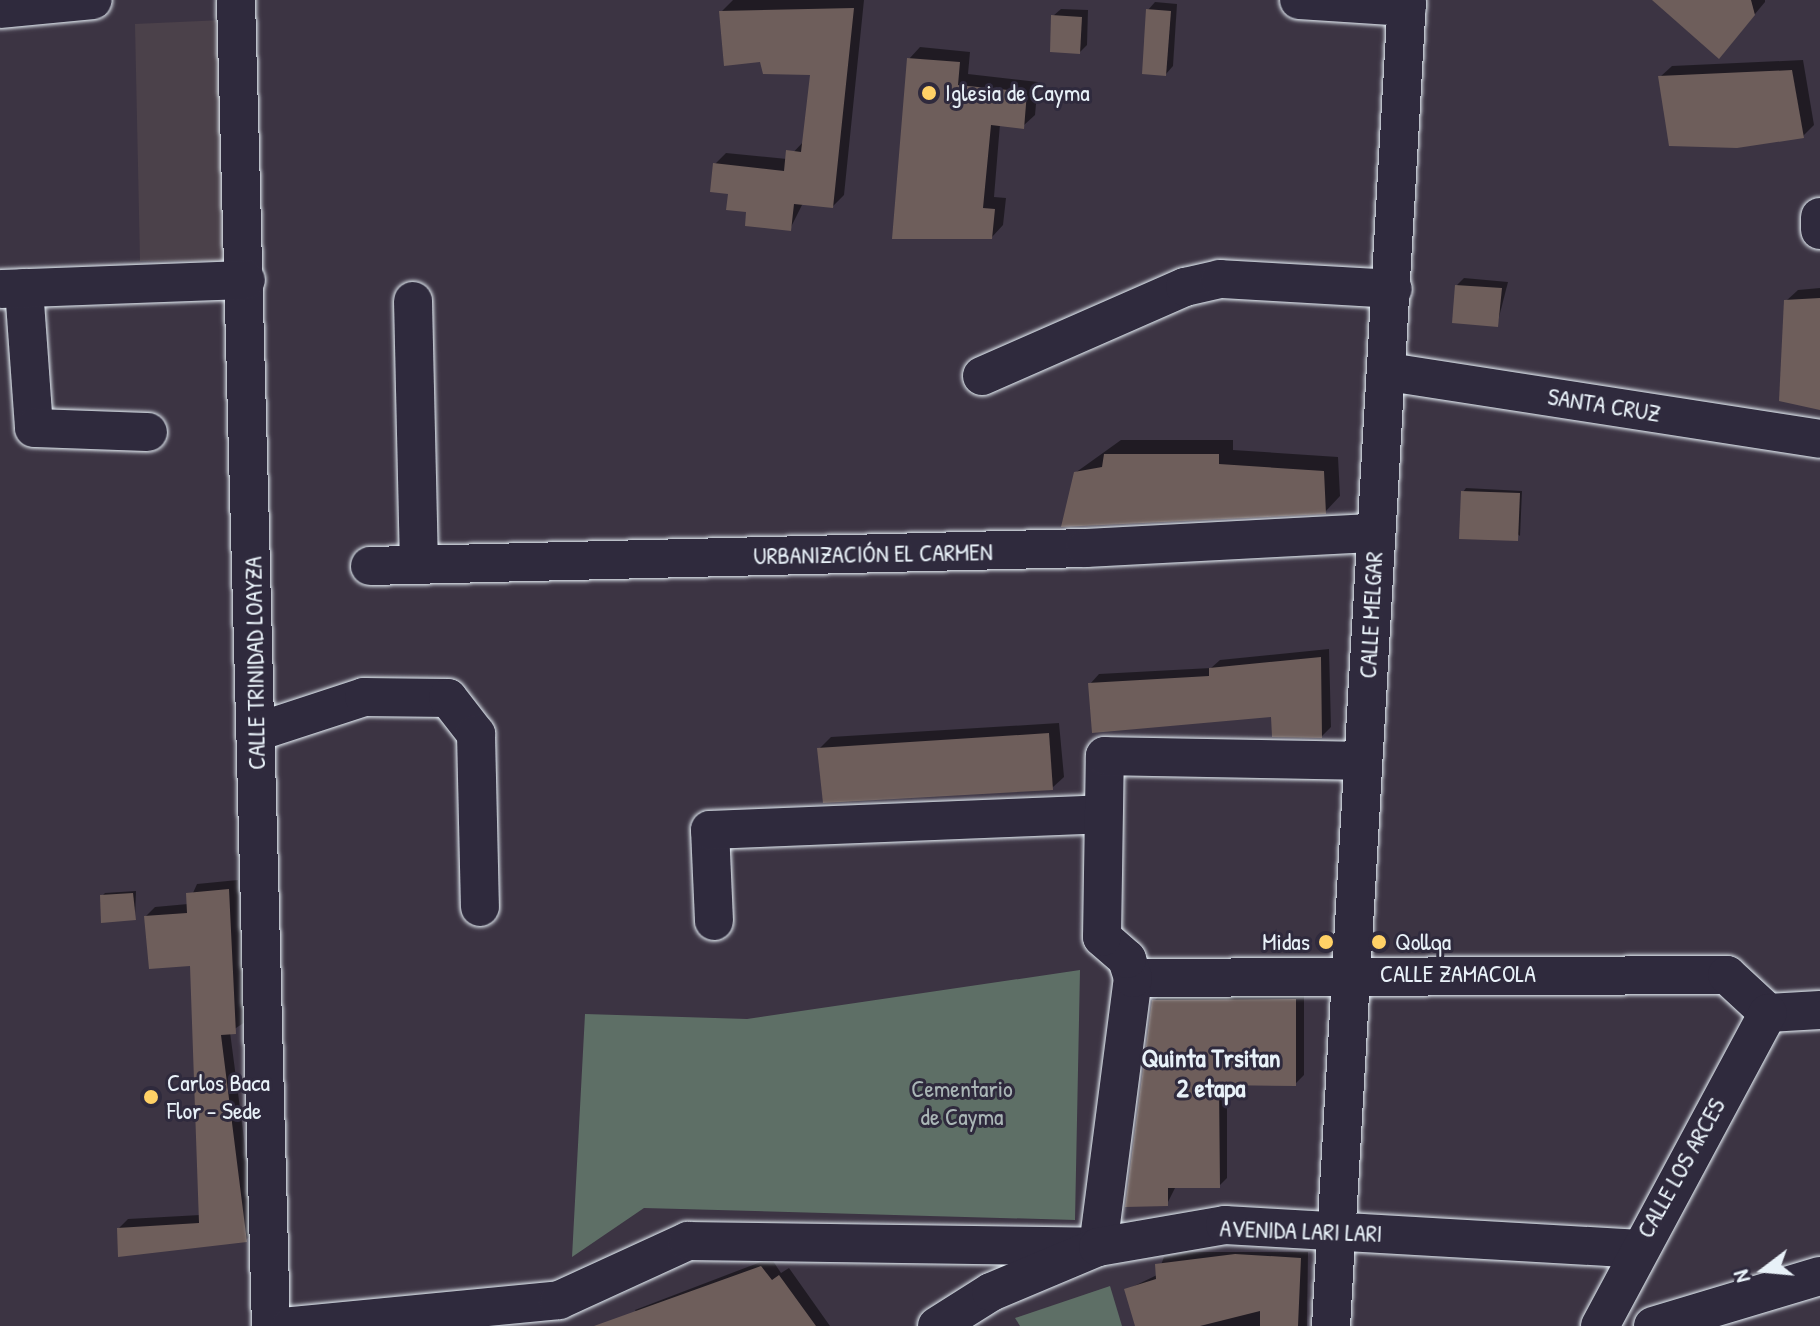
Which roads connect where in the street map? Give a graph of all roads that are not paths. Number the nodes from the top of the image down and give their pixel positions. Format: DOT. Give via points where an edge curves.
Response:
graph roads {
  1 [pos="93,0"];
  2 [pos="236,0"];
  3 [pos="1299,0"];
  4 [pos="1407,4"];
  5 [pos="0,9"];
  6 [pos="1820,217"];
  7 [pos="1820,230"];
  8 [pos="246,280"];
  9 [pos="12,289"];
  10 [pos="1393,289"];
  11 [pos="413,301"];
  12 [pos="1388,372"];
  13 [pos="982,376"];
  14 [pos="148,432"];
  15 [pos="1820,439"];
  16 [pos="1376,533"];
  17 [pos="419,565"];
  18 [pos="370,566"];
  19 [pos="257,732"];
  20 [pos="1363,761"];
  21 [pos="1102,814"];
  22 [pos="480,907"];
  23 [pos="714,921"];
  24 [pos="1351,973"];
  25 [pos="1133,978"];
  26 [pos="1820,1010"];
  27 [pos="1768,1013"];
  28 [pos="1336,1230"];
  29 [pos="1007,1247"];
  30 [pos="1098,1247"];
  31 [pos="1636,1249"];
  32 [pos="1820,1276"];
  33 [pos="1006,1285"];
  34 [pos="271,1326"];
  35 [pos="291,1326"];
  36 [pos="937,1326"];
  37 [pos="1331,1326"];
  38 [pos="1600,1326"];
  39 [pos="1653,1326"];
  1 -- 5 [label="street"];
  2 -- 8 [label="street, CALLE TRINIDAD LOAYZA"];
  3 -- 4 [label="street"];
  4 -- 10 [label="street, CALLE MELGAR"];
  6 -- 7 [label="street"];
  8 -- 9 [label="street"];
  8 -- 19 [label="street, CALLE TRINIDAD LOAYZA"];
  9 -- 14 [label="street" via="34,428"];
  10 -- 12 [label="street, CALLE MELGAR"];
  10 -- 13 [label="street" via="1208,281"];
  11 -- 17 [label="street"];
  12 -- 15 [label="street, SANTA CRUZ"];
  12 -- 16 [label="street, CALLE MELGAR"];
  16 -- 17 [label="street, URBANIZACIÓN EL CARMEN" via="1086,548"];
  16 -- 20 [label="street, CALLE MELGAR"];
  17 -- 18 [label="street, URBANIZACIÓN EL CARMEN"];
  19 -- 22 [label="street" via="364,697 448,698 476,734"];
  19 -- 34 [label="street, CALLE TRINIDAD LOAYZA"];
  20 -- 21 [label="street" via="1105,756"];
  20 -- 24 [label="street, CALLE MELGAR"];
  21 -- 23 [label="street" via="710,830"];
  21 -- 25 [label="street" via="1102,937 1127,959"];
  24 -- 25 [label="street, CALLE ZAMACOLA"];
  24 -- 27 [label="street, CALLE ZAMACOLA" via="1727,975"];
  24 -- 28 [label="street, CALLE MELGAR"];
  25 -- 30 [label="street"];
  26 -- 27 [label="street"];
  27 -- 31 [label="street, CALLE LOS ARCES"];
  28 -- 30 [label="street, AVENIDA LARI LARI" via="1225,1225"];
  28 -- 31 [label="street, AVENIDA LARI LARI"];
  28 -- 37 [label="street, CALLE MELGAR"];
  29 -- 30 [label="street"];
  29 -- 33 [label="street" via="1019,1262"];
  29 -- 35 [label="street" via="688,1241 559,1300"];
  30 -- 33 [label="street, AVENIDA LARI LARI"];
  31 -- 38 [label="street, CALLE LOS ARCES"];
  32 -- 39 [label="street"];
  33 -- 36 [label="street, AVENIDA LARI LARI"];
}
